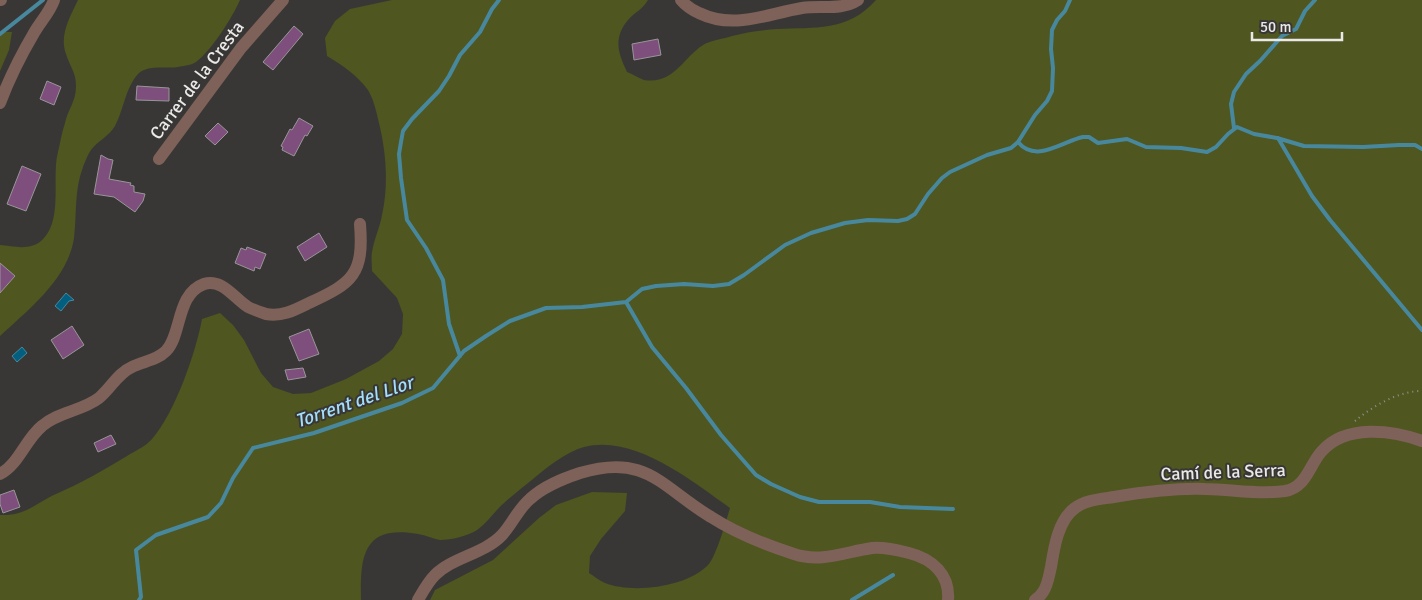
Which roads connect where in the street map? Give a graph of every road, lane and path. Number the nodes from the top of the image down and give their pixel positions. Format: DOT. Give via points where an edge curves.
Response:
graph roads {
  1 [pos="54,0"];
  2 [pos="283,0"];
  3 [pos="681,0"];
  4 [pos="858,0"];
  5 [pos="0,103"];
  6 [pos="159,159"];
  7 [pos="360,224"];
  8 [pos="1422,391"];
  9 [pos="1342,436"];
  10 [pos="1422,441"];
  11 [pos="0,474"];
  12 [pos="418,600"];
  13 [pos="948,600"];
  14 [pos="1035,600"];
  1 -- 5 [label="street" via="21,56"];
  2 -- 6 [label="street, Carrer de la Cresta" via="241,48"];
  3 -- 4 [label="street" via="685,6 704,16 740,22 803,8 842,7"];
  7 -- 11 [label="street" via="360,259 346,284 299,309 275,315 248,307 219,284 200,286 185,304 167,350 122,373 90,404 42,426 10,468"];
  8 -- 9 [label="path" via="1384,401 1356,420"];
  9 -- 10 [label="street, Camí de la Serra" via="1370,432 1397,434"];
  9 -- 14 [label="street, Camí de la Serra" via="1321,452 1303,482 1288,490 1191,488 1121,495 1082,503 1065,519 1056,543 1048,583"];
  12 -- 13 [label="street" via="440,571 502,536 521,507 540,490 569,477 611,466 639,471 660,480 724,524 795,555 825,558 888,548 918,555 944,574"];
}
